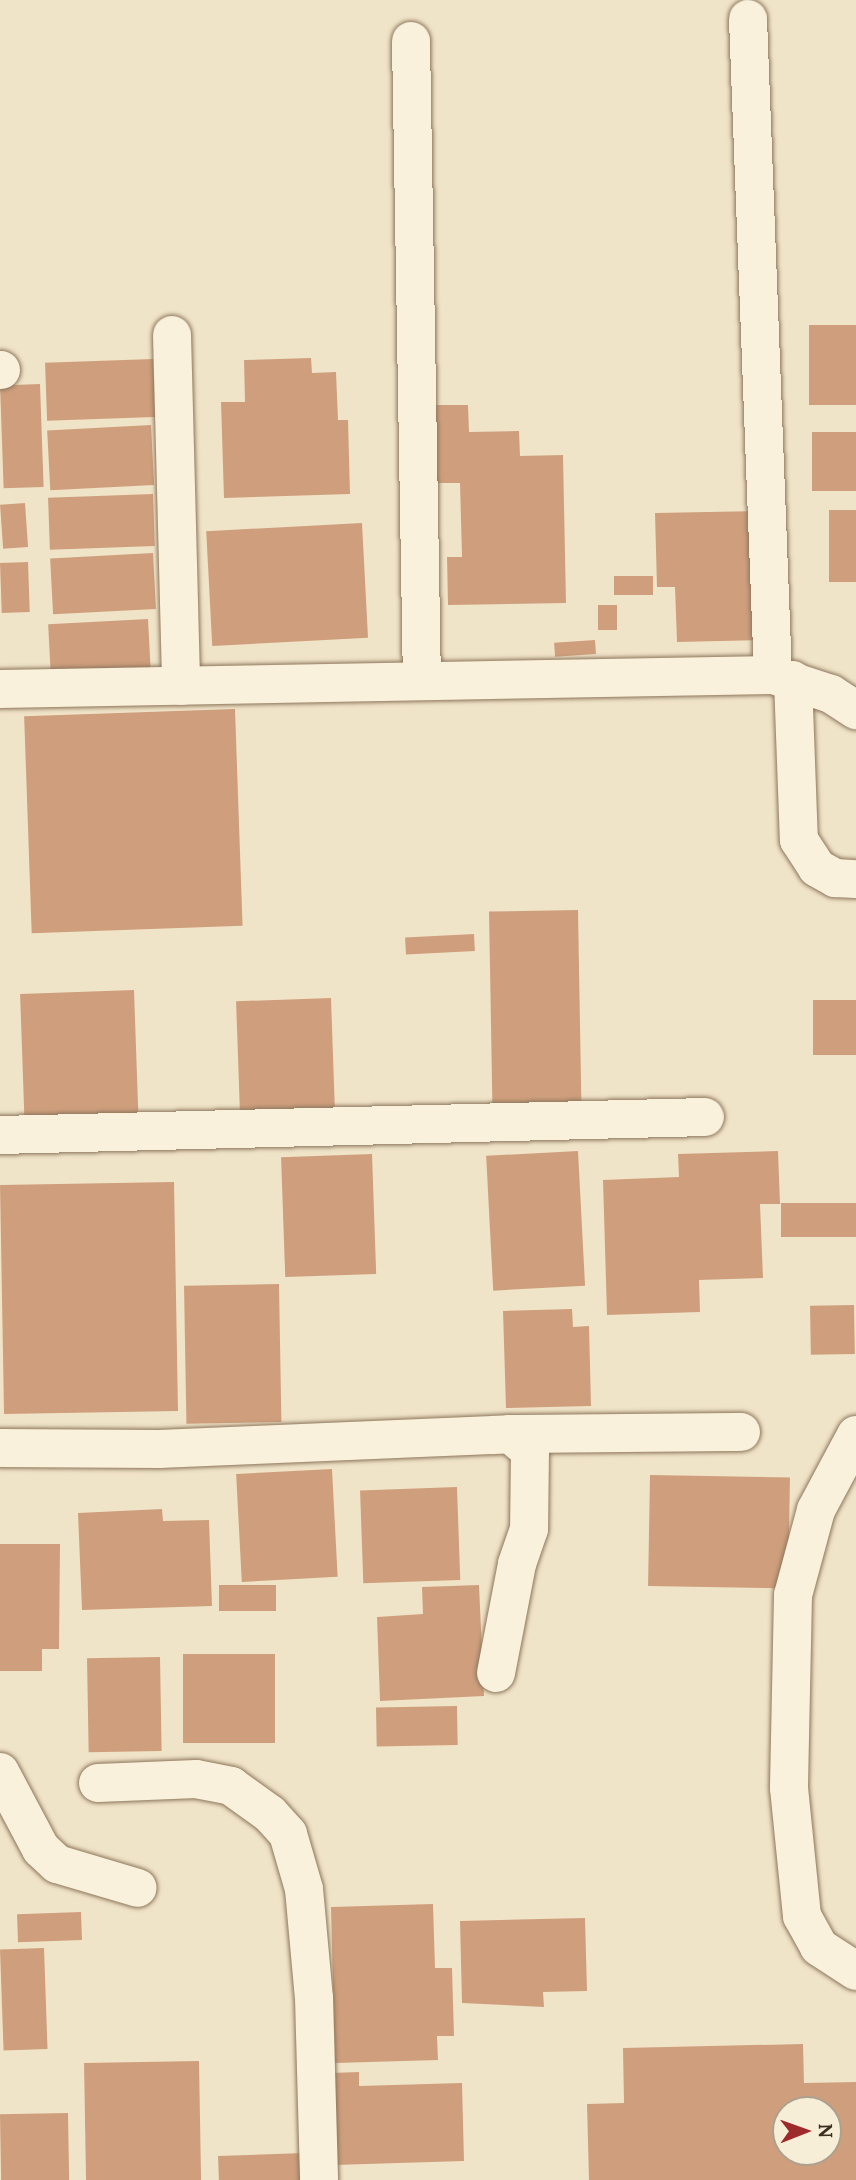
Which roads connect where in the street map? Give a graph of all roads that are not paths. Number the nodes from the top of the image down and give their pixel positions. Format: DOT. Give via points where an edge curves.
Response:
graph roads {
  1 [pos="748,19"];
  2 [pos="411,41"];
  3 [pos="173,335"];
  4 [pos="783,678"];
  5 [pos="422,681"];
  6 [pos="181,686"];
  7 [pos="0,690"];
  8 [pos="856,710"];
  9 [pos="856,879"];
  10 [pos="705,1117"];
  11 [pos="0,1135"];
  12 [pos="741,1432"];
  13 [pos="510,1434"];
  14 [pos="856,1434"];
  15 [pos="0,1448"];
  16 [pos="496,1673"];
  17 [pos="0,1772"];
  18 [pos="98,1783"];
  19 [pos="138,1888"];
  20 [pos="856,1971"];
  21 [pos="319,2180"];
  1 -- 4 [label="street"];
  2 -- 5 [label="street"];
  3 -- 6 [label="street"];
  4 -- 5 [label="street"];
  4 -- 8 [label="street"];
  4 -- 9 [label="street" via="799,840 817,868 835,878"];
  5 -- 6 [label="street"];
  6 -- 7 [label="street"];
  10 -- 11 [label="street"];
  12 -- 13 [label="street"];
  13 -- 15 [label="street" via="159,1449"];
  13 -- 16 [label="street" via="530,1451 529,1529 517,1564"];
  14 -- 20 [label="street" via="817,1510 793,1595 789,1788 802,1916 819,1947"];
  17 -- 19 [label="street" via="41,1849 57,1864"];
  18 -- 21 [label="street" via="195,1779 230,1786 270,1814 288,1834 304,1889 314,1998"];
}
